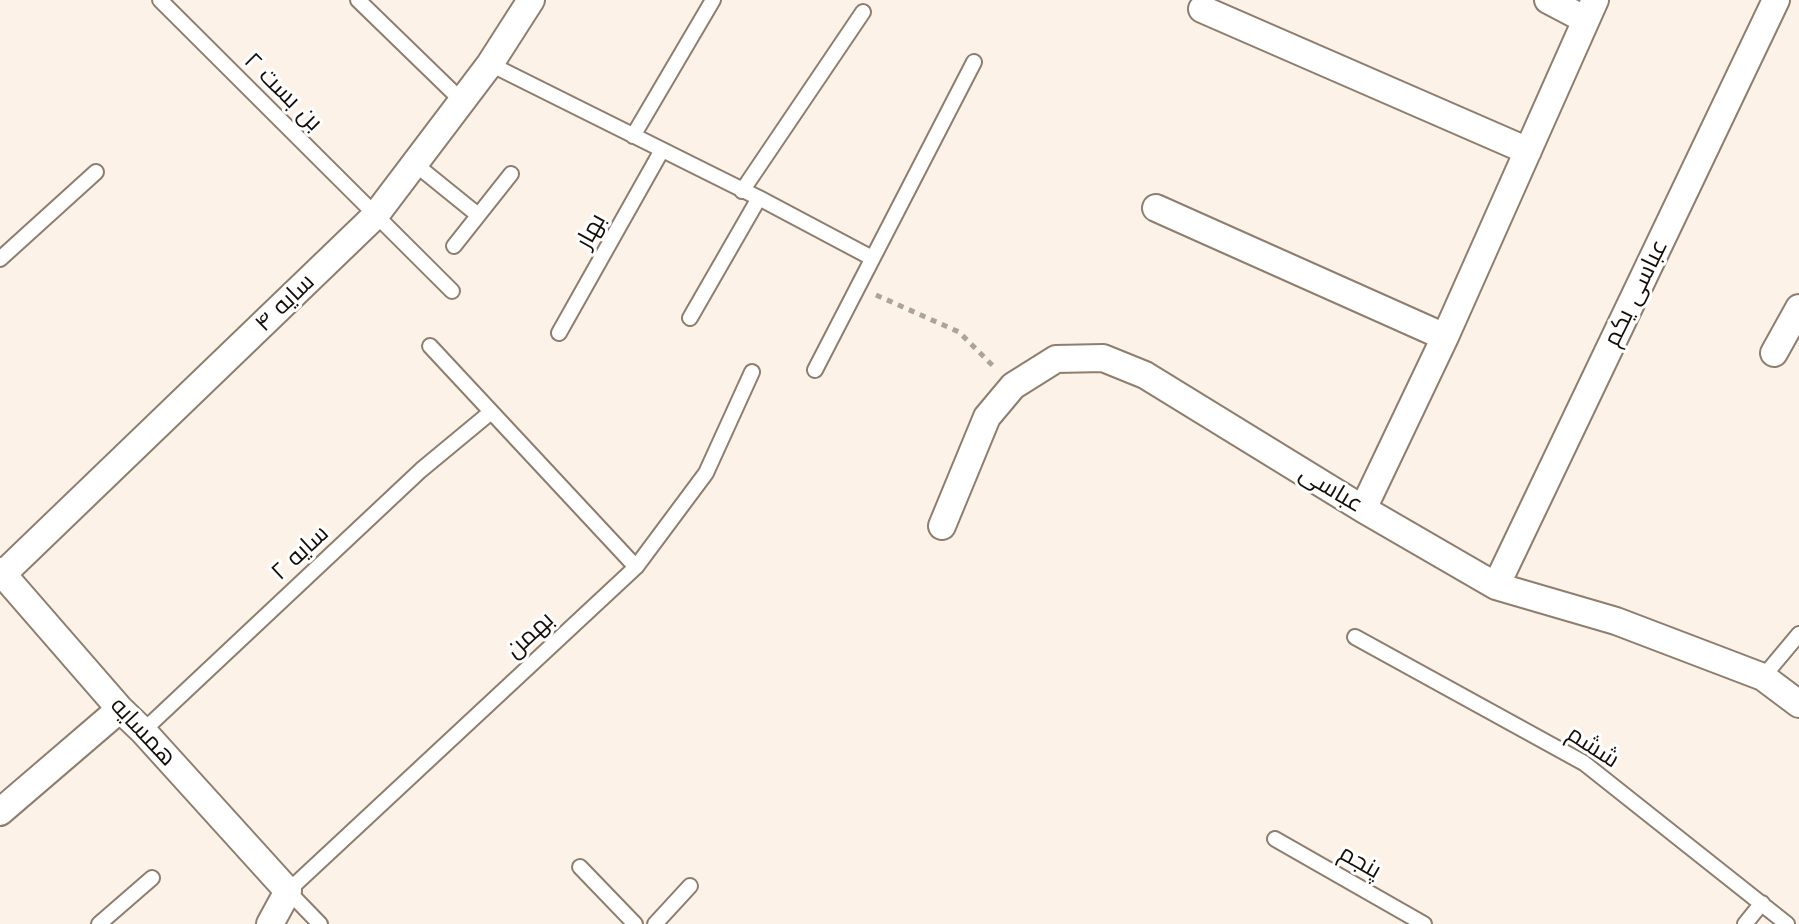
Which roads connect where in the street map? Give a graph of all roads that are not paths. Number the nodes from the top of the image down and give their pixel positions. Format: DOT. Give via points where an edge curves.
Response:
graph roads {
  1 [pos="160,0"];
  2 [pos="358,0"];
  3 [pos="531,0"];
  4 [pos="713,0"];
  5 [pos="1548,0"];
  6 [pos="1776,0"];
  7 [pos="1202,9"];
  8 [pos="1591,10"];
  9 [pos="863,12"];
  10 [pos="974,62"];
  11 [pos="490,64"];
  12 [pos="462,101"];
  13 [pos="633,136"];
  14 [pos="662,150"];
  15 [pos="1528,151"];
  16 [pos="415,164"];
  17 [pos="96,172"];
  18 [pos="511,174"];
  19 [pos="742,191"];
  20 [pos="759,198"];
  21 [pos="1156,208"];
  22 [pos="478,215"];
  23 [pos="375,216"];
  24 [pos="454,246"];
  25 [pos="872,258"];
  26 [pos="0,259"];
  27 [pos="452,291"];
  28 [pos="1799,308"];
  29 [pos="690,318"];
  30 [pos="559,333"];
  31 [pos="1445,337"];
  32 [pos="430,346"];
  33 [pos="1774,353"];
  34 [pos="815,370"];
  35 [pos="752,372"];
  36 [pos="491,412"];
  37 [pos="1363,509"];
  38 [pos="942,526"];
  39 [pos="636,567"];
  40 [pos="1,574"];
  41 [pos="1496,586"];
  42 [pos="1799,634"];
  43 [pos="1355,637"];
  44 [pos="1763,677"];
  45 [pos="1799,704"];
  46 [pos="120,709"];
  47 [pos="143,731"];
  48 [pos="0,812"];
  49 [pos="1275,839"];
  50 [pos="580,867"];
  51 [pos="152,878"];
  52 [pos="690,886"];
  53 [pos="288,891"];
  54 [pos="1762,903"];
  55 [pos="99,924"];
  56 [pos="270,924"];
  57 [pos="320,924"];
  58 [pos="635,924"];
  59 [pos="655,924"];
  60 [pos="1424,924"];
  61 [pos="1745,924"];
  62 [pos="1787,924"];
  1 -- 23 [label="lane, بن بست ۲"];
  2 -- 12 [label="lane"];
  3 -- 11 [label="street, سایه ۴"];
  4 -- 13 [label="lane"];
  5 -- 8 [label="street"];
  6 -- 41 [label="street, عباسی یکم"];
  7 -- 15 [label="street"];
  8 -- 15 [label="street"];
  9 -- 19 [label="lane"];
  10 -- 25 [label="lane"];
  11 -- 12 [label="street, سایه ۴"];
  11 -- 13 [label="lane"];
  12 -- 16 [label="street, سایه ۴"];
  13 -- 14 [label="lane"];
  14 -- 19 [label="lane"];
  14 -- 30 [label="lane, بهار"];
  15 -- 31 [label="street"];
  16 -- 22 [label="lane"];
  16 -- 23 [label="street, سایه ۴"];
  17 -- 26 [label="lane"];
  18 -- 22 [label="lane"];
  19 -- 20 [label="lane"];
  20 -- 25 [label="lane"];
  20 -- 29 [label="lane"];
  21 -- 31 [label="street"];
  22 -- 24 [label="lane"];
  23 -- 27 [label="lane, بن بست ۲"];
  23 -- 40 [label="street, سایه ۴"];
  25 -- 34 [label="lane"];
  28 -- 33 [label="street"];
  31 -- 37 [label="street"];
  32 -- 36 [label="lane"];
  35 -- 39 [label="lane, بهمن" via="706,473"];
  36 -- 39 [label="lane"];
  36 -- 47 [label="lane, سایه ۲" via="421,470"];
  37 -- 38 [label="street, عباسی" via="1145,375 1103,358 1056,359 1013,386 987,417"];
  37 -- 41 [label="street, عباسی"];
  39 -- 53 [label="lane, بهمن"];
  40 -- 46 [label="street, همسایه"];
  41 -- 44 [label="street, عباسی" via="1616,621"];
  42 -- 44 [label="lane"];
  43 -- 54 [label="lane, ششم" via="1584,763"];
  44 -- 45 [label="street, عباسی"];
  46 -- 47 [label="street, همسایه"];
  46 -- 48 [label="street"];
  47 -- 53 [label="street, همسایه"];
  49 -- 60 [label="lane, پنجم"];
  50 -- 58 [label="lane"];
  51 -- 55 [label="lane"];
  52 -- 59 [label="lane"];
  53 -- 56 [label="street"];
  53 -- 57 [label="lane"];
  54 -- 61 [label="lane"];
  54 -- 62 [label="lane, ششم"];
}
